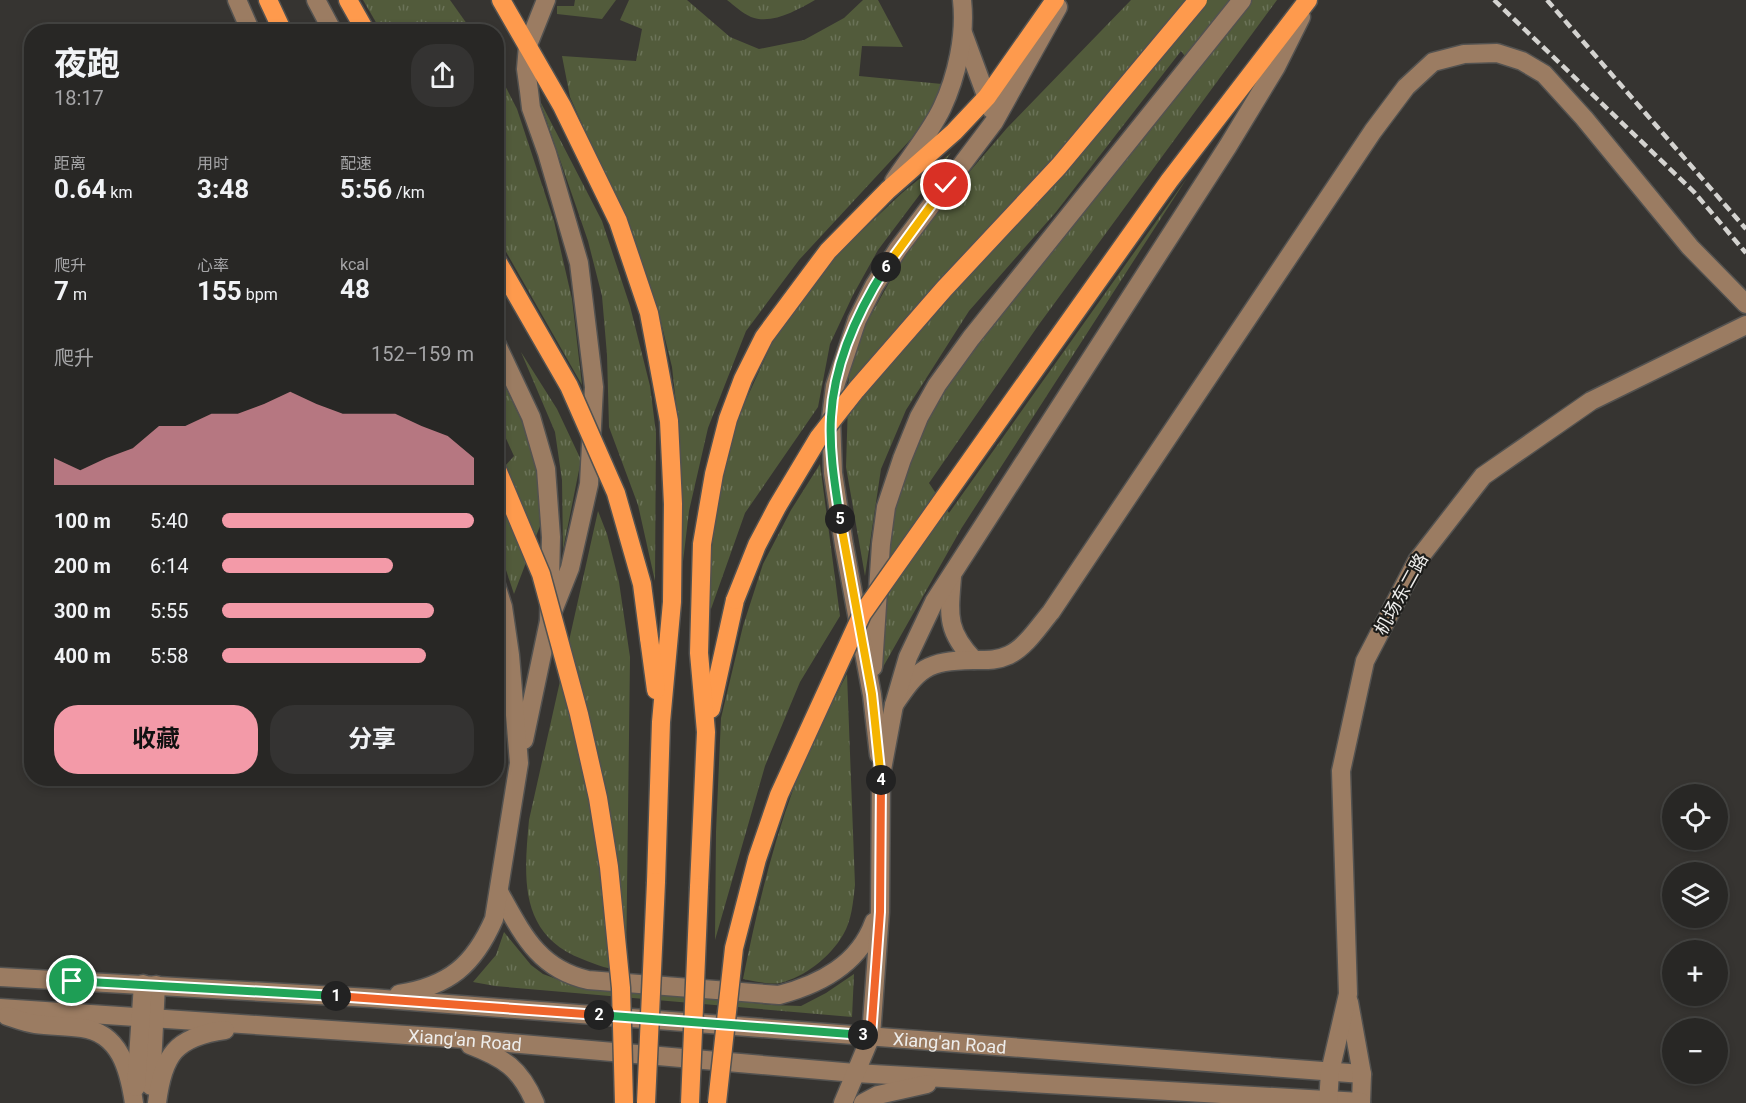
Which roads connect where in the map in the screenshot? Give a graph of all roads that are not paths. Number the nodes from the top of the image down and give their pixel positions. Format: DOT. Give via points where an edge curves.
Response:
graph roads {
  1 [pos="237,0"];
  2 [pos="268,0"];
  3 [pos="316,0"];
  4 [pos="348,0"];
  5 [pos="501,0"];
  6 [pos="546,0"];
  7 [pos="962,0"];
  8 [pos="1055,0"];
  9 [pos="1062,0"];
  10 [pos="1198,0"];
  11 [pos="1242,0"];
  12 [pos="1308,0"];
  13 [pos="248,24"];
  14 [pos="279,24"];
  15 [pos="329,24"];
  16 [pos="362,24"];
  17 [pos="962,31"];
  18 [pos="528,45"];
  19 [pos="987,97"];
  20 [pos="994,122"];
  21 [pos="888,190"];
  22 [pos="504,273"];
  23 [pos="1746,304"];
  24 [pos="1746,325"];
  25 [pos="504,360"];
  26 [pos="504,486"];
  27 [pos="952,576"];
  28 [pos="504,614"];
  29 [pos="549,621"];
  30 [pos="974,660"];
  31 [pos="872,694"];
  32 [pos="894,705"];
  33 [pos="661,722"];
  34 [pos="706,732"];
  35 [pos="519,763"];
  36 [pos="881,775"];
  37 [pos="499,892"];
  38 [pos="880,904"];
  39 [pos="0,977"];
  40 [pos="150,985"];
  41 [pos="1348,994"];
  42 [pos="371,998"];
  43 [pos="0,1008"];
  44 [pos="0,1014"];
  45 [pos="148,1018"];
  46 [pos="254,1025"];
  47 [pos="871,1036"];
  48 [pos="452,1038"];
  49 [pos="1330,1072"];
  50 [pos="855,1073"];
  51 [pos="1362,1074"];
  52 [pos="961,1079"];
  53 [pos="1328,1101"];
  54 [pos="1361,1102"];
  55 [pos="134,1103"];
  56 [pos="150,1103"];
  57 [pos="157,1103"];
  58 [pos="535,1103"];
  59 [pos="624,1103"];
  60 [pos="646,1103"];
  61 [pos="690,1103"];
  62 [pos="717,1103"];
  63 [pos="843,1103"];
  64 [pos="863,1103"];
  1 -- 13 [label="main road"];
  2 -- 14 [label="highway"];
  3 -- 15 [label="main road"];
  4 -- 16 [label="highway"];
  5 -- 18 [label="highway"];
  6 -- 18 [label="main road"];
  7 -- 17 [label="main road"];
  8 -- 19 [label="highway"];
  9 -- 20 [label="main road"];
  10 -- 34 [label="highway, bridge" via="1059,166 944,289 819,437 757,545 735,600"];
  11 -- 31 [label="main road" via="971,338 919,417 886,507 880,544"];
  12 -- 27 [label="main road" via="1276,67 1228,146"];
  12 -- 62 [label="highway, bridge" via="1169,181 862,615 779,795 757,859 734,948"];
  17 -- 19 [label="main road"];
  17 -- 21 [label="main road" via="956,70 943,107"];
  18 -- 29 [label="main road" via="526,69 531,108 579,263 594,387 589,484 570,568"];
  18 -- 33 [label="highway" via="618,221 649,313 669,422 673,504 672,602"];
  19 -- 20 [label="main road"];
  19 -- 21 [label="highway"];
  20 -- 31 [label="main road" via="874,286 857,320 835,386 831,418 833,473"];
  21 -- 34 [label="highway" via="828,251 781,312 742,380 728,419 702,544 699,653"];
  22 -- 33 [label="highway, bridge" via="569,386 616,493 642,584"];
  23 -- 30 [label="main road" via="1690,247 1544,74 1497,53 1464,54 1433,62 1406,87 1374,131 1051,612 1011,654 998,660"];
  24 -- 41 [label="main road, 机场东二路" via="1591,401 1483,476 1417,561 1365,661 1341,771"];
  25 -- 29 [label="main road" via="531,417 546,469 551,537"];
  26 -- 59 [label="highway, bridge" via="541,574 598,798 621,988"];
  27 -- 30 [label="main road" via="950,622 958,642"];
  27 -- 32 [label="main road" via="933,602 908,657"];
  28 -- 35 [label="main road"];
  29 -- 35 [label="main road"];
  30 -- 32 [label="main road" via="946,662 921,670"];
  31 -- 36 [label="main road"];
  32 -- 36 [label="main road"];
  33 -- 60 [label="highway, bridge"];
  34 -- 61 [label="highway, bridge"];
  35 -- 37 [label="main road"];
  36 -- 38 [label="main road"];
  37 -- 38 [label="main road" via="543,959 575,977 779,995 821,980 855,955 868,939"];
  37 -- 42 [label="main road" via="485,940 454,975 416,991"];
  38 -- 47 [label="main road"];
  39 -- 40 [label="main road, Xiang'an Road"];
  40 -- 42 [label="main road, Xiang'an Road"];
  40 -- 45 [label="main road"];
  41 -- 49 [label="main road"];
  41 -- 51 [label="main road"];
  42 -- 47 [label="main road, Xiang'an Road"];
  43 -- 45 [label="main road, Xiang'an Road"];
  44 -- 55 [label="main road" via="33,1024 97,1031 115,1046 125,1065"];
  45 -- 46 [label="main road, Xiang'an Road"];
  45 -- 55 [label="main road"];
  45 -- 56 [label="main road"];
  46 -- 48 [label="main road, Xiang'an Road"];
  46 -- 57 [label="main road" via="206,1034 182,1044 163,1070"];
  47 -- 49 [label="main road, Xiang'an Road"];
  47 -- 50 [label="main road"];
  48 -- 50 [label="main road, Xiang'an Road"];
  48 -- 58 [label="main road" via="497,1056 512,1068"];
  49 -- 51 [label="main road, Xiang'an Road"];
  49 -- 53 [label="main road"];
  50 -- 52 [label="main road, Xiang'an Road"];
  50 -- 63 [label="main road"];
  51 -- 54 [label="main road"];
  52 -- 53 [label="main road, Xiang'an Road"];
  52 -- 64 [label="main road" via="896,1090"];
  53 -- 54 [label="main road, Xiang'an Road"];
}
